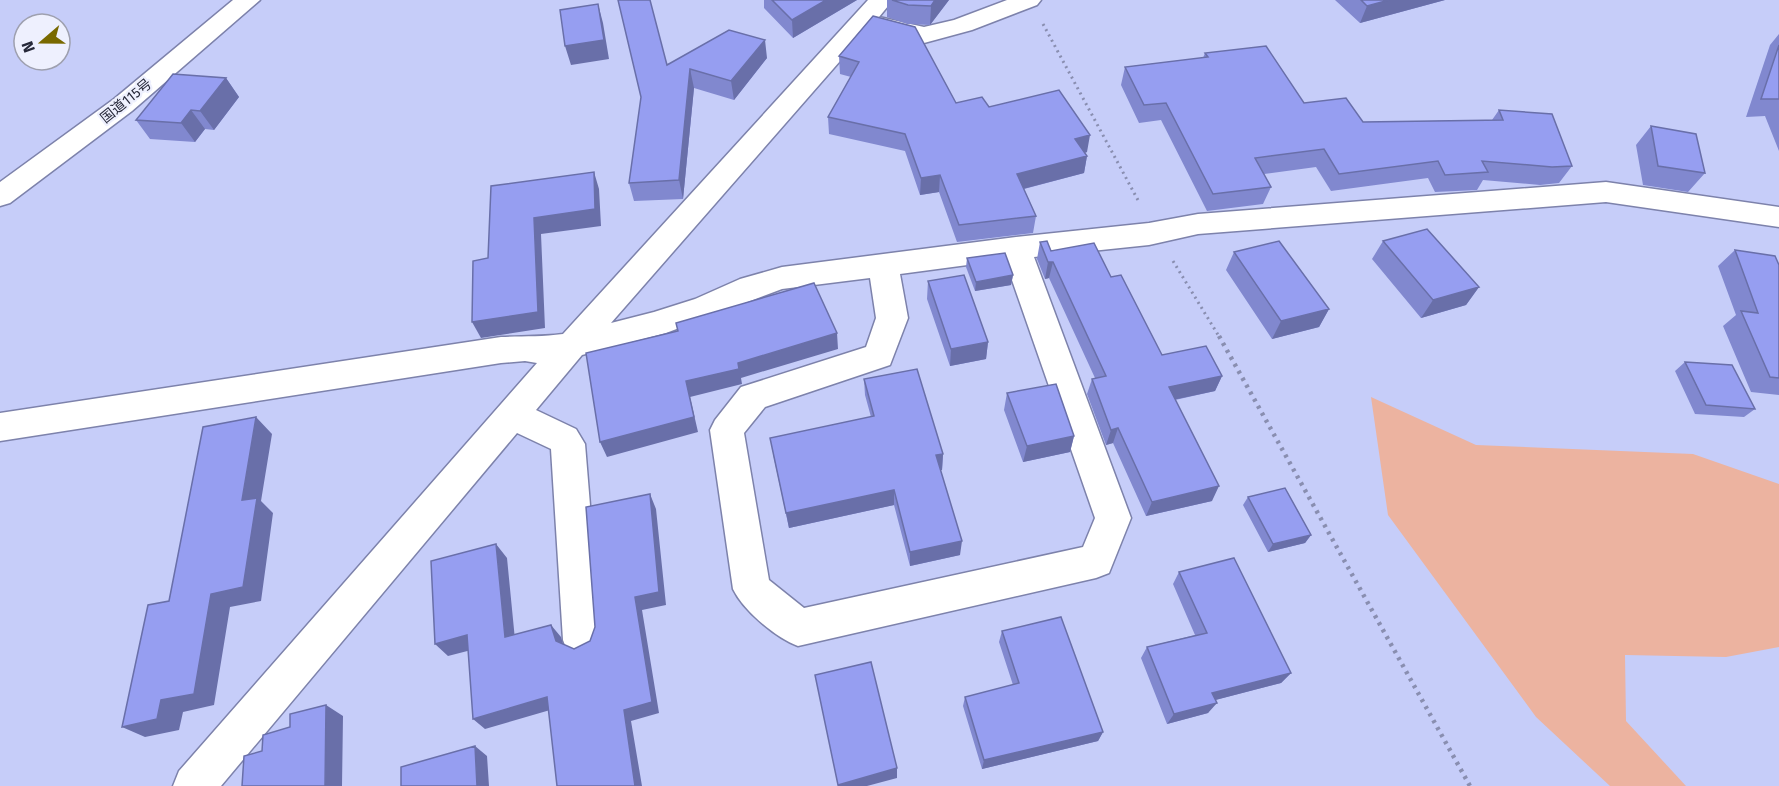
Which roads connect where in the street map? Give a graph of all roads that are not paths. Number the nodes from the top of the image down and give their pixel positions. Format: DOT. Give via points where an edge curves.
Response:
graph roads {
  1 [pos="248,0"];
  2 [pos="872,10"];
  3 [pos="1035,10"];
  4 [pos="0,196"];
  5 [pos="1779,217"];
  6 [pos="1016,248"];
  7 [pos="883,265"];
  8 [pos="572,345"];
  9 [pos="513,415"];
  10 [pos="0,427"];
  11 [pos="582,640"];
  12 [pos="194,786"];
  1 -- 4 [label="main road, 国道115号" via="123,105"];
  2 -- 3 [label="main road" via="906,33 924,35"];
  2 -- 8 [label="main road"];
  5 -- 6 [label="main road" via="1606,192 1210,223"];
  6 -- 7 [label="main road"];
  6 -- 7 [label="main road" via="1113,518 1096,561 798,628 752,589 727,430 753,398 879,356 892,318"];
  7 -- 8 [label="main road" via="767,282 655,324"];
  8 -- 9 [label="main road"];
  8 -- 10 [label="main road" via="534,351 501,350"];
  9 -- 11 [label="main road" via="568,444"];
  9 -- 12 [label="main road"];
}
